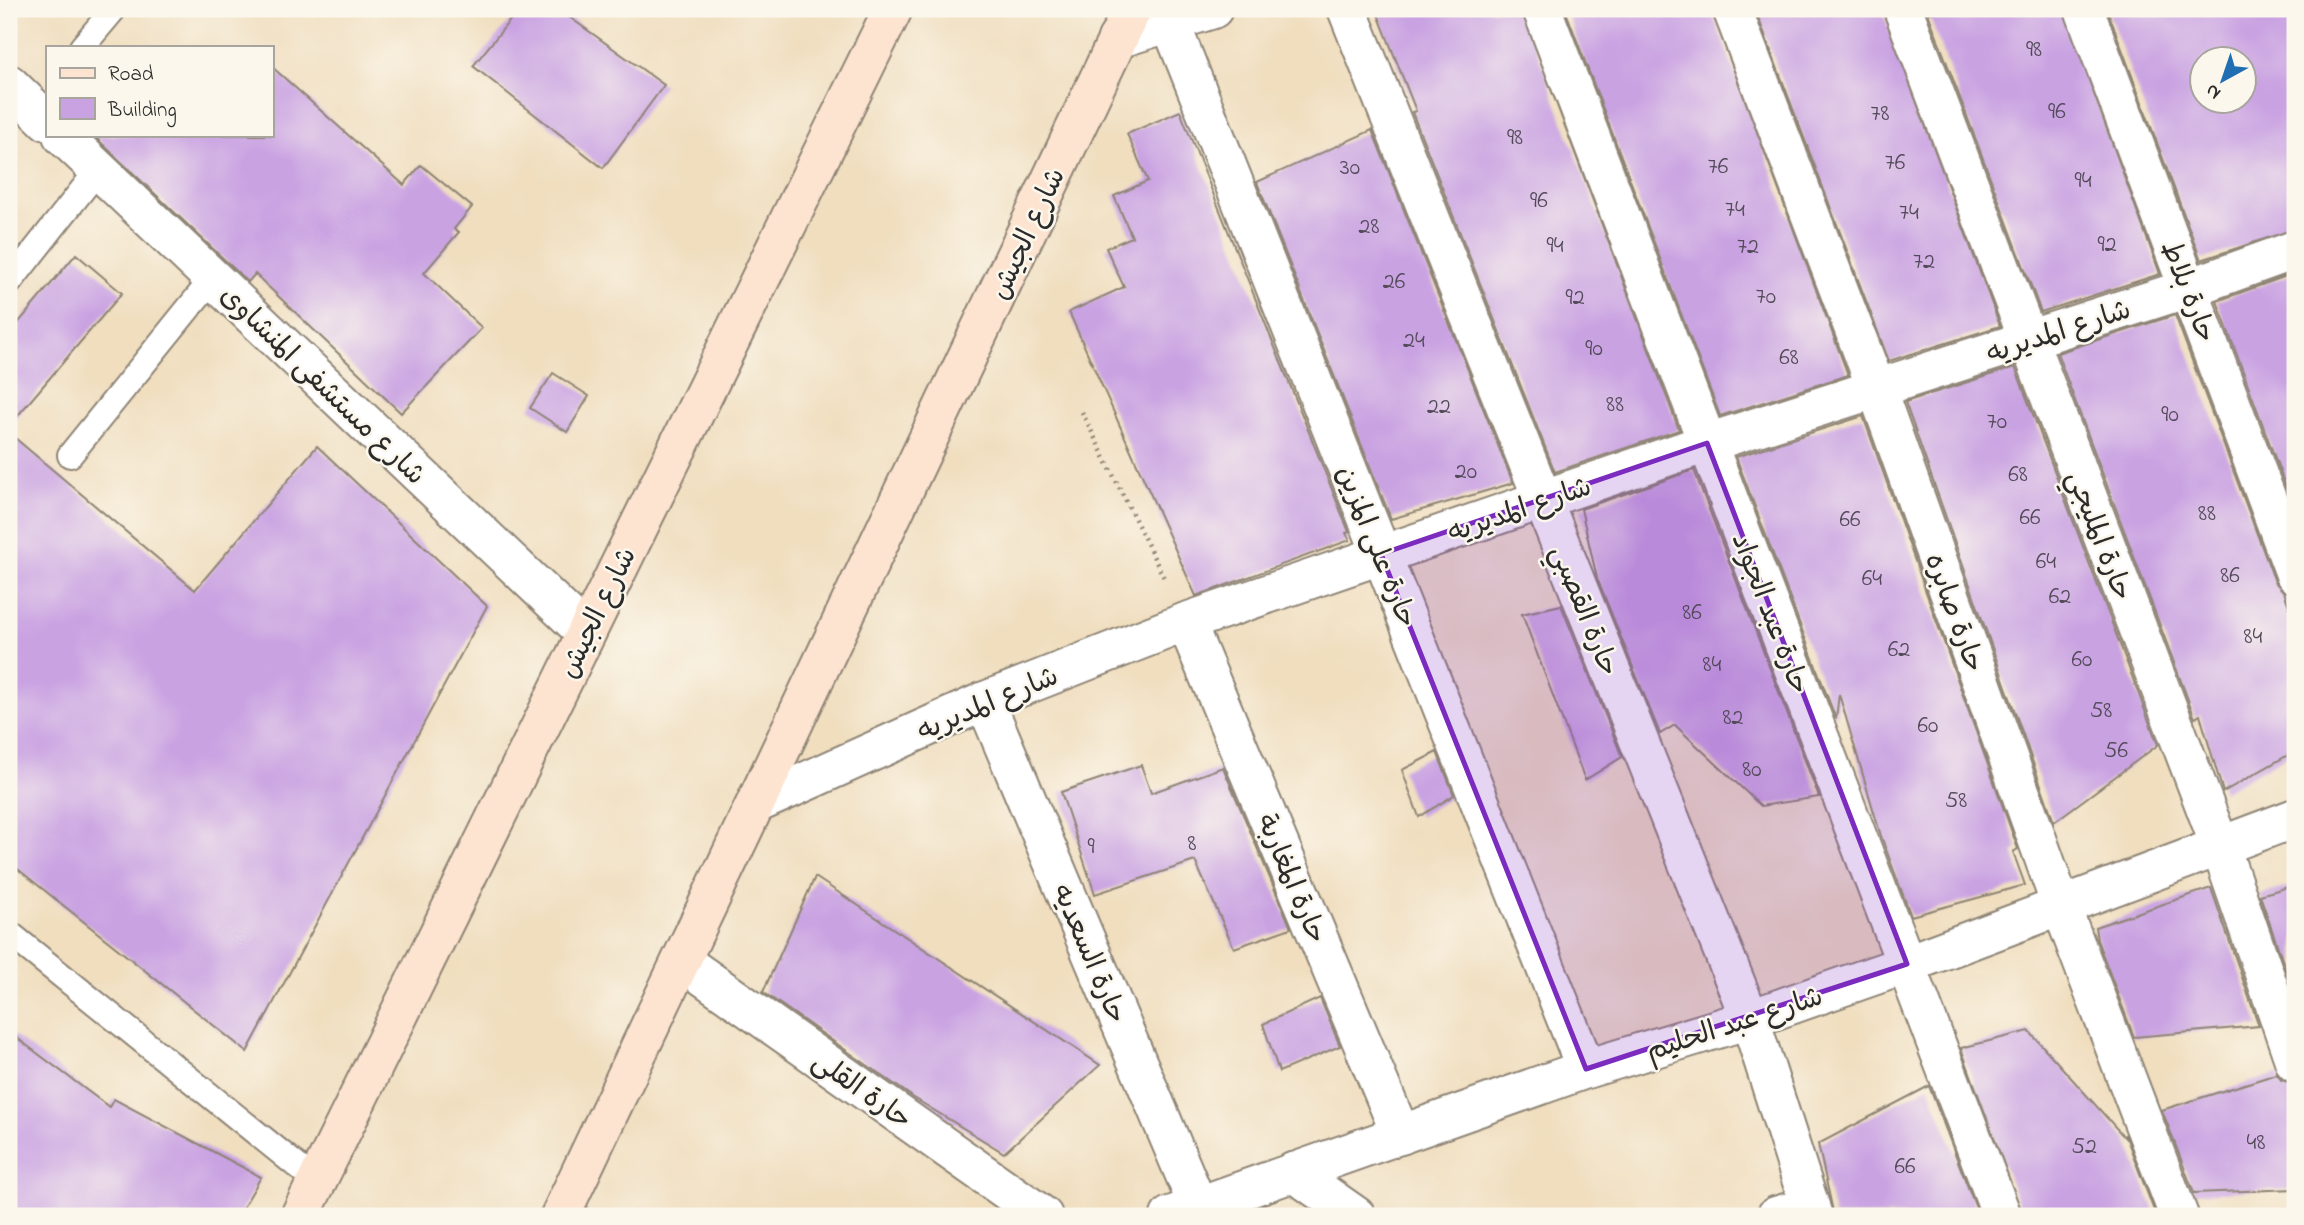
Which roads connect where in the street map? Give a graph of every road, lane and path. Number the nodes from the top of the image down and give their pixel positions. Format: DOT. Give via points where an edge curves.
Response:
graph roads {
  1 [pos="114,9"];
  2 [pos="893,9"];
  3 [pos="1213,9"];
  4 [pos="1347,9"];
  5 [pos="1542,9"];
  6 [pos="1732,9"];
  7 [pos="1903,9"];
  8 [pos="2084,9"];
  9 [pos="1170,22"];
  10 [pos="1125,24"];
  11 [pos="83,46"];
  12 [pos="63,136"];
  13 [pos="98,170"];
  14 [pos="2295,250"];
  15 [pos="214,278"];
  16 [pos="9,283"];
  17 [pos="2189,288"];
  18 [pos="2026,340"];
  19 [pos="1877,390"];
  20 [pos="1082,412"];
  21 [pos="1707,443"];
  22 [pos="70,455"];
  23 [pos="1542,500"];
  24 [pos="1381,554"];
  25 [pos="2295,574"];
  26 [pos="1185,622"];
  27 [pos="586,633"];
  28 [pos="985,701"];
  29 [pos="758,803"];
  30 [pos="2295,818"];
  31 [pos="2220,846"];
  32 [pos="2061,906"];
  33 [pos="9,933"];
  34 [pos="683,962"];
  35 [pos="1906,964"];
  36 [pos="1750,1019"];
  37 [pos="2295,1063"];
  38 [pos="1586,1069"];
  39 [pos="1401,1135"];
  40 [pos="1293,1172"];
  41 [pos="317,1182"];
  42 [pos="1184,1211"];
  43 [pos="1800,1213"];
  44 [pos="300,1216"];
  45 [pos="560,1216"];
  46 [pos="1042,1216"];
  47 [pos="1356,1216"];
  48 [pos="2002,1216"];
  49 [pos="2179,1216"];
  1 -- 11 [label="lane"];
  2 -- 27 [label="main road, شارع الجيش"];
  3 -- 9 [label="street"];
  4 -- 23 [label="street, حارة القصبي"];
  5 -- 21 [label="street, حارة عبد الجواد"];
  6 -- 19 [label="street, حارة صابره"];
  7 -- 18 [label="street, حارة المليجي"];
  8 -- 17 [label="street, حارة بلاط"];
  9 -- 10 [label="street"];
  9 -- 24 [label="street, حارة على المزين"];
  10 -- 29 [label="main road, شارع الجيش"];
  12 -- 13 [label="street, شارع مستشفى المنشاوى"];
  13 -- 15 [label="street, شارع مستشفى المنشاوى"];
  13 -- 16 [label="lane"];
  14 -- 17 [label="street, شارع المديريه"];
  15 -- 22 [label="lane"];
  15 -- 27 [label="street, شارع مستشفى المنشاوى"];
  17 -- 18 [label="street, شارع المديريه"];
  17 -- 25 [label="street, حارة بلاط"];
  18 -- 19 [label="street, شارع المديريه"];
  18 -- 31 [label="street, حارة المليجي"];
  19 -- 21 [label="street, شارع المديريه"];
  19 -- 32 [label="street, حارة صابره"];
  20 -- 26 [label="path"];
  21 -- 23 [label="street, شارع المديريه"];
  21 -- 35 [label="street, حارة عبد الجواد"];
  23 -- 24 [label="street, شارع المديريه"];
  23 -- 36 [label="street, حارة القصبي"];
  24 -- 26 [label="street, شارع المديريه"];
  24 -- 38 [label="street, حارة على المزين"];
  26 -- 28 [label="street, شارع المديريه"];
  26 -- 39 [label="street, حارة المغاربة"];
  27 -- 41 [label="main road, شارع الجيش"];
  28 -- 29 [label="street, شارع المديريه"];
  28 -- 42 [label="street, حارة السعديه"];
  29 -- 34 [label="main road, شارع الجيش"];
  30 -- 31 [label="street, شارع عبد الحليم"];
  31 -- 32 [label="street, شارع عبد الحليم"];
  31 -- 37 [label="street, حارة المليجي"];
  32 -- 35 [label="street, شارع عبد الحليم"];
  32 -- 49 [label="street, حارة صابره"];
  33 -- 41 [label="lane"];
  34 -- 45 [label="main road, شارع الجيش"];
  34 -- 46 [label="street, حارة القلى"];
  35 -- 36 [label="street, شارع عبد الحليم"];
  35 -- 48 [label="street, حارة عبد الجواد"];
  36 -- 38 [label="street, شارع عبد الحليم"];
  36 -- 43 [label="street, حارة القصبي"];
  38 -- 39 [label="street, شارع عبد الحليم"];
  39 -- 40 [label="street, شارع عبد الحليم"];
  40 -- 42 [label="street, شارع عبد الحليم"];
  40 -- 47 [label="street"];
  41 -- 44 [label="main road, شارع الجيش"];
}
